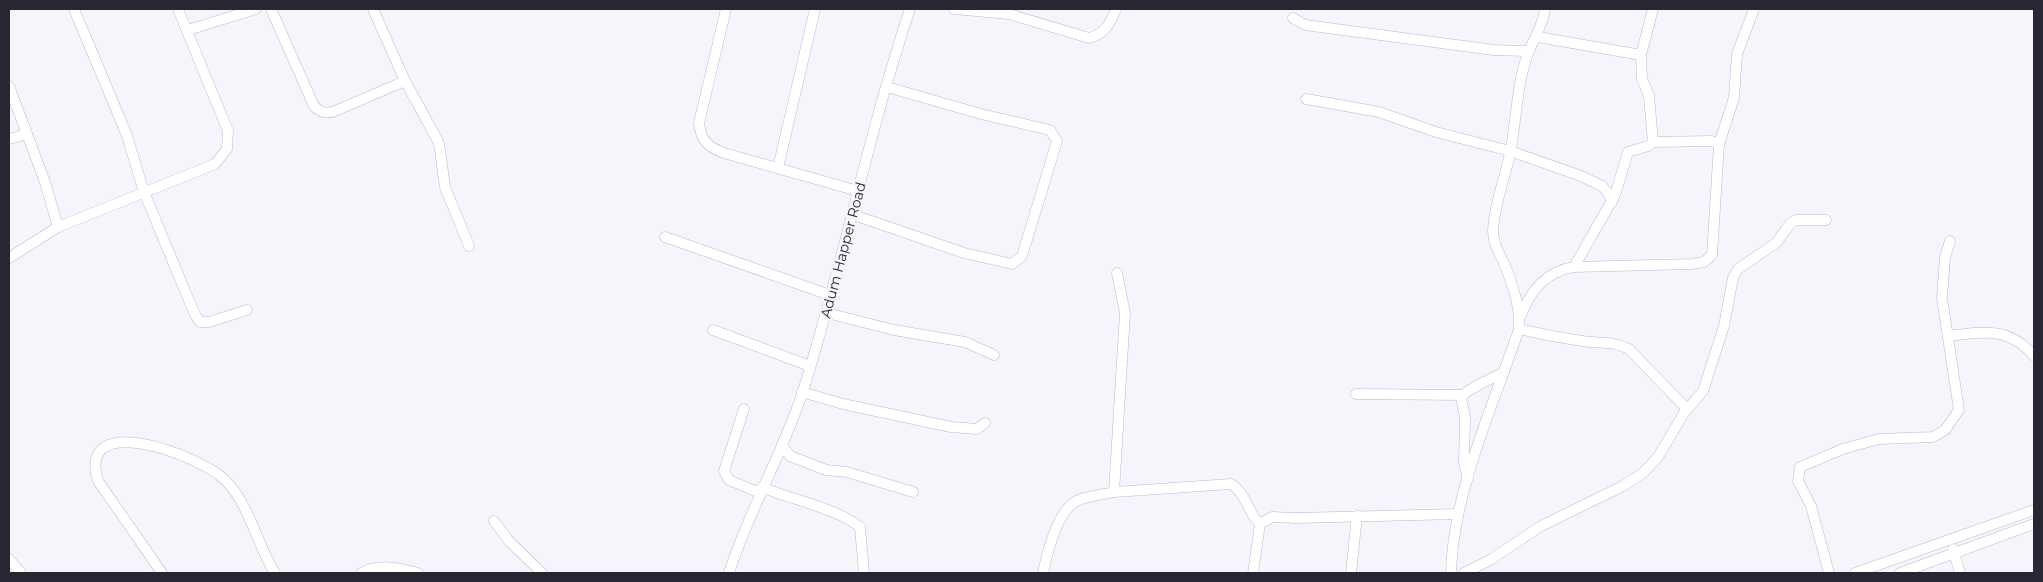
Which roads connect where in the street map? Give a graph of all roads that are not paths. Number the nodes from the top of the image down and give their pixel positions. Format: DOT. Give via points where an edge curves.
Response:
graph roads {
  1 [pos="74,9"];
  2 [pos="178,9"];
  3 [pos="256,9"];
  4 [pos="270,9"];
  5 [pos="373,9"];
  6 [pos="726,9"];
  7 [pos="815,9"];
  8 [pos="910,9"];
  9 [pos="954,9"];
  10 [pos="1116,9"];
  11 [pos="1545,9"];
  12 [pos="1653,9"];
  13 [pos="1754,9"];
  14 [pos="1010,11"];
  15 [pos="1293,18"];
  16 [pos="188,30"];
  17 [pos="1538,37"];
  18 [pos="1529,51"];
  19 [pos="1641,55"];
  20 [pos="405,81"];
  21 [pos="9,86"];
  22 [pos="887,86"];
  23 [pos="1306,99"];
  24 [pos="28,134"];
  25 [pos="9,139"];
  26 [pos="1653,142"];
  27 [pos="1719,144"];
  28 [pos="1510,151"];
  29 [pos="778,168"];
  30 [pos="858,191"];
  31 [pos="144,192"];
  32 [pos="1612,202"];
  33 [pos="851,214"];
  34 [pos="1826,220"];
  35 [pos="58,227"];
  36 [pos="665,237"];
  37 [pos="1950,241"];
  38 [pos="469,246"];
  39 [pos="9,258"];
  40 [pos="1574,267"];
  41 [pos="1117,273"];
  42 [pos="830,294"];
  43 [pos="246,310"];
  44 [pos="827,313"];
  45 [pos="1520,317"];
  46 [pos="713,330"];
  47 [pos="1519,330"];
  48 [pos="1948,336"];
  49 [pos="994,355"];
  50 [pos="2034,356"];
  51 [pos="810,366"];
  52 [pos="1504,372"];
  53 [pos="802,392"];
  54 [pos="1356,394"];
  55 [pos="1463,395"];
  56 [pos="744,409"];
  57 [pos="1687,409"];
  58 [pos="985,423"];
  59 [pos="782,445"];
  60 [pos="1468,479"];
  61 [pos="761,490"];
  62 [pos="913,492"];
  63 [pos="1114,492"];
  64 [pos="2034,510"];
  65 [pos="1458,514"];
  66 [pos="1357,516"];
  67 [pos="494,521"];
  68 [pos="1260,524"];
  69 [pos="2034,524"];
  70 [pos="1950,541"];
  71 [pos="1954,554"];
  72 [pos="9,558"];
  73 [pos="21,573"];
  74 [pos="160,573"];
  75 [pos="275,573"];
  76 [pos="361,573"];
  77 [pos="418,573"];
  78 [pos="542,573"];
  79 [pos="730,573"];
  80 [pos="864,573"];
  81 [pos="1043,573"];
  82 [pos="1253,573"];
  83 [pos="1351,573"];
  84 [pos="1451,573"];
  85 [pos="1464,573"];
  86 [pos="1829,573"];
  87 [pos="1855,573"];
  88 [pos="1900,573"];
  89 [pos="1960,573"];
  1 -- 31 [label="street" via="123,125"];
  2 -- 16 [label="street"];
  3 -- 16 [label="street"];
  4 -- 20 [label="street" via="314,106 320,112 327,114"];
  5 -- 20 [label="street"];
  6 -- 29 [label="street" via="702,106 701,136 710,148"];
  7 -- 29 [label="street"];
  8 -- 22 [label="street, Adum Happer Road"];
  9 -- 14 [label="street"];
  10 -- 14 [label="street" via="1107,29 1089,38"];
  11 -- 17 [label="street"];
  12 -- 19 [label="street"];
  13 -- 27 [label="street" via="1737,54 1734,98"];
  15 -- 18 [label="street" via="1305,25 1494,50"];
  16 -- 31 [label="street" via="228,131 227,149 216,164"];
  17 -- 18 [label="street"];
  17 -- 19 [label="street"];
  18 -- 28 [label="street"];
  19 -- 26 [label="street" via="1642,78 1650,96"];
  20 -- 38 [label="street" via="439,143 445,187"];
  21 -- 24 [label="street"];
  22 -- 30 [label="street, Adum Happer Road"];
  22 -- 33 [label="street" via="980,114 1050,130 1057,141 1022,256 1012,264 964,253"];
  23 -- 28 [label="street" via="1379,112 1436,132"];
  24 -- 25 [label="street"];
  24 -- 35 [label="street"];
  26 -- 27 [label="street" via="1712,141"];
  26 -- 32 [label="street" via="1628,152"];
  27 -- 40 [label="street" via="1712,255 1709,258 1692,264"];
  28 -- 32 [label="street" via="1602,186"];
  28 -- 45 [label="street" via="1493,232 1495,246 1515,292"];
  29 -- 30 [label="street"];
  30 -- 33 [label="street, Adum Happer Road"];
  31 -- 35 [label="street"];
  31 -- 43 [label="street" via="200,322"];
  32 -- 40 [label="street"];
  33 -- 42 [label="street, Adum Happer Road"];
  34 -- 57 [label="street" via="1796,220 1776,243 1738,269 1706,385"];
  35 -- 39 [label="street"];
  36 -- 42 [label="street"];
  37 -- 48 [label="street" via="1945,257 1942,298"];
  40 -- 45 [label="street" via="1553,274 1538,284"];
  41 -- 63 [label="street" via="1125,322"];
  42 -- 44 [label="street, Adum Happer Road"];
  44 -- 49 [label="street" via="894,330 966,342"];
  44 -- 51 [label="street, Adum Happer Road"];
  45 -- 47 [label="street"];
  46 -- 51 [label="street"];
  47 -- 52 [label="street"];
  47 -- 57 [label="street" via="1586,342 1619,344 1629,349"];
  48 -- 50 [label="street" via="1999,333 2018,342"];
  48 -- 86 [label="street" via="1959,410 1944,430 1934,437 1879,439 1800,467 1798,481 1811,506"];
  51 -- 53 [label="street, Adum Happer Road"];
  52 -- 55 [label="street"];
  52 -- 60 [label="street"];
  53 -- 58 [label="street" via="951,427 977,429"];
  53 -- 59 [label="street, Adum Happer Road"];
  54 -- 55 [label="street"];
  55 -- 60 [label="street" via="1464,463"];
  56 -- 61 [label="street" via="724,471 729,480"];
  57 -- 85 [label="street" via="1658,457 1643,473 1540,526 1490,560"];
  59 -- 61 [label="street, Adum Happer Road"];
  59 -- 62 [label="street" via="790,456 826,470 847,472"];
  60 -- 65 [label="street"];
  61 -- 79 [label="street, Adum Happer Road"];
  61 -- 80 [label="street" via="837,514 860,527"];
  63 -- 68 [label="street" via="1231,484 1241,493 1253,518"];
  63 -- 81 [label="street" via="1072,504 1054,535"];
  64 -- 70 [label="street"];
  65 -- 66 [label="street"];
  65 -- 84 [label="street"];
  66 -- 68 [label="street" via="1272,517"];
  66 -- 83 [label="street"];
  67 -- 78 [label="street" via="509,541"];
  68 -- 82 [label="street"];
  69 -- 71 [label="street"];
  70 -- 71 [label="street"];
  70 -- 87 [label="street"];
  71 -- 88 [label="street"];
  71 -- 89 [label="street"];
  72 -- 73 [label="street"];
  74 -- 75 [label="street" via="98,481 94,467 103,446 117,442 139,443 170,451 223,478 231,487"];
  76 -- 77 [label="street" via="368,569 394,567"];
}
